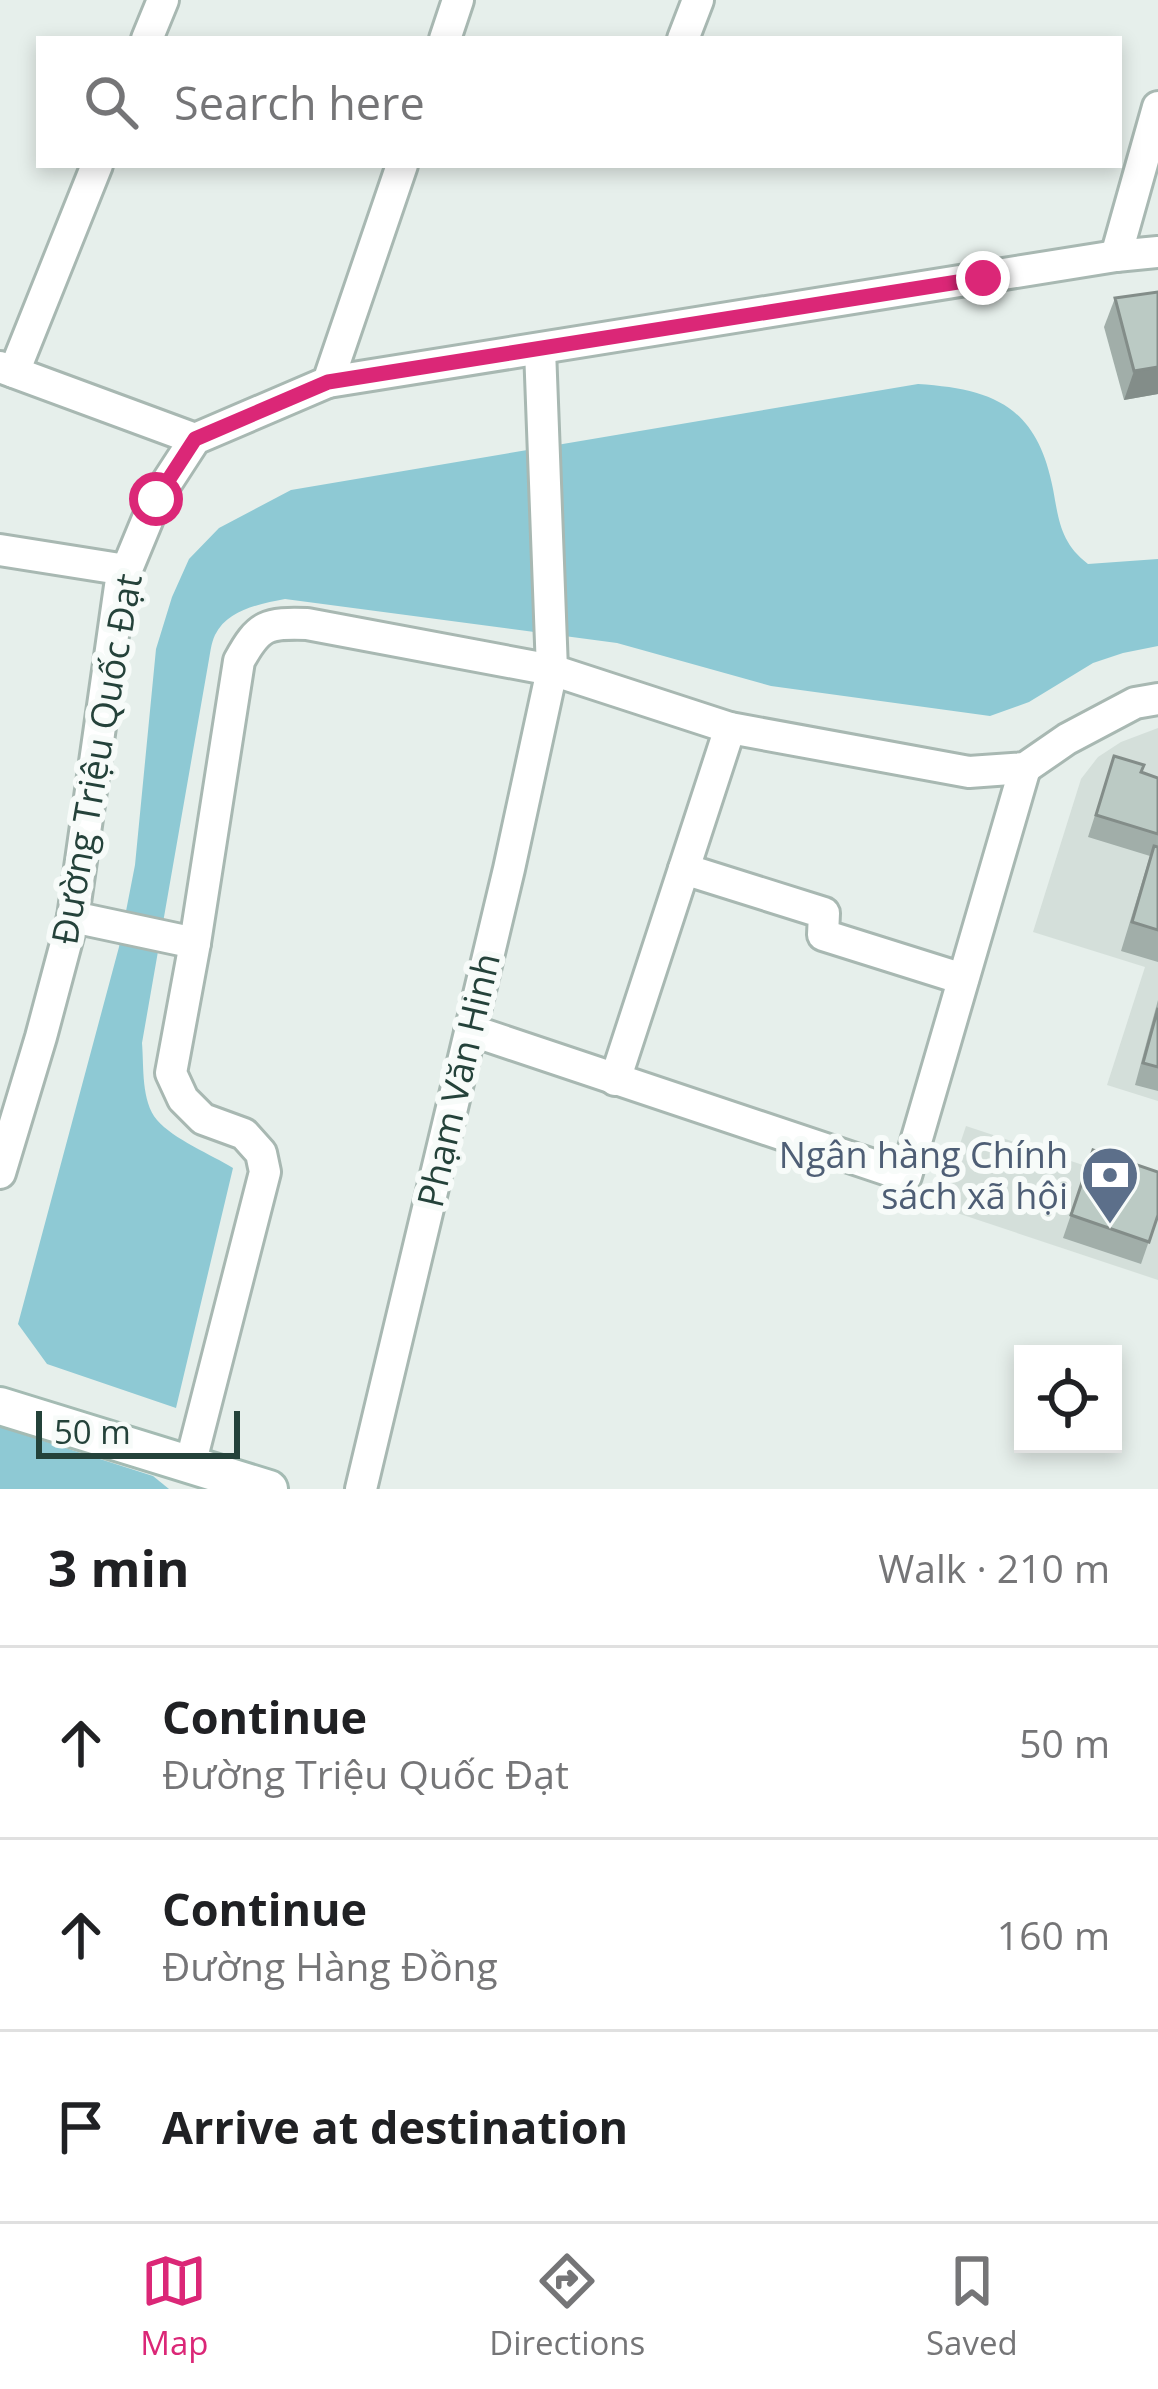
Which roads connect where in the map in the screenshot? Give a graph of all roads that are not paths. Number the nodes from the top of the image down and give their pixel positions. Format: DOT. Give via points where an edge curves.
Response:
graph roads {
  1 [pos="163,0"];
  2 [pos="698,0"];
  3 [pos="451,2"];
  4 [pos="148,36"];
  5 [pos="445,36"];
  6 [pos="684,36"];
  7 [pos="1158,107"];
  8 [pos="96,168"];
  9 [pos="401,168"];
  10 [pos="1158,252"];
  11 [pos="1117,256"];
  12 [pos="540,349"];
  13 [pos="7,370"];
  14 [pos="328,382"];
  15 [pos="195,439"];
  16 [pos="0,550"];
  17 [pos="127,570"];
  18 [pos="552,670"];
  19 [pos="1158,699"];
  20 [pos="730,728"];
  21 [pos="1025,768"];
  22 [pos="684,868"];
  23 [pos="87,920"];
  24 [pos="195,943"];
  25 [pos="963,979"];
  26 [pos="470,1030"];
  27 [pos="615,1081"];
  28 [pos="0,1173"];
  29 [pos="0,1406"];
  30 [pos="190,1465"];
  31 [pos="269,1489"];
  32 [pos="361,1489"];
  1 -- 4 [label="street"];
  2 -- 6 [label="street"];
  3 -- 5 [label="street"];
  7 -- 11 [label="street"];
  8 -- 13 [label="street"];
  9 -- 14 [label="street"];
  10 -- 11 [label="street"];
  11 -- 12 [label="street"];
  12 -- 14 [label="street"];
  12 -- 18 [label="street, Phạm Văn Hinh"];
  13 -- 15 [label="street"];
  14 -- 15 [label="street"];
  15 -- 17 [label="street, Đường Triệu Quốc Đạt" via="156,499"];
  16 -- 17 [label="street"];
  17 -- 23 [label="street, Đường Triệu Quốc Đạt"];
  18 -- 20 [label="street"];
  18 -- 24 [label="street" via="307,624 274,623 251,637 239,661"];
  18 -- 26 [label="street, Phạm Văn Hinh"];
  19 -- 21 [label="street" via="1135,703"];
  20 -- 21 [label="street" via="969,772"];
  20 -- 22 [label="street"];
  21 -- 25 [label="street"];
  22 -- 25 [label="street" via="824,913 823,935"];
  22 -- 27 [label="street"];
  23 -- 24 [label="street"];
  23 -- 28 [label="street, Đường Triệu Quốc Đạt"];
  24 -- 30 [label="street" via="171,1073 203,1119 244,1134 265,1172"];
  25 -- 27 [label="street" via="906,1176"];
  26 -- 27 [label="street"];
  26 -- 32 [label="street, Phạm Văn Hinh"];
  29 -- 30 [label="street"];
  30 -- 31 [label="street"];
}
